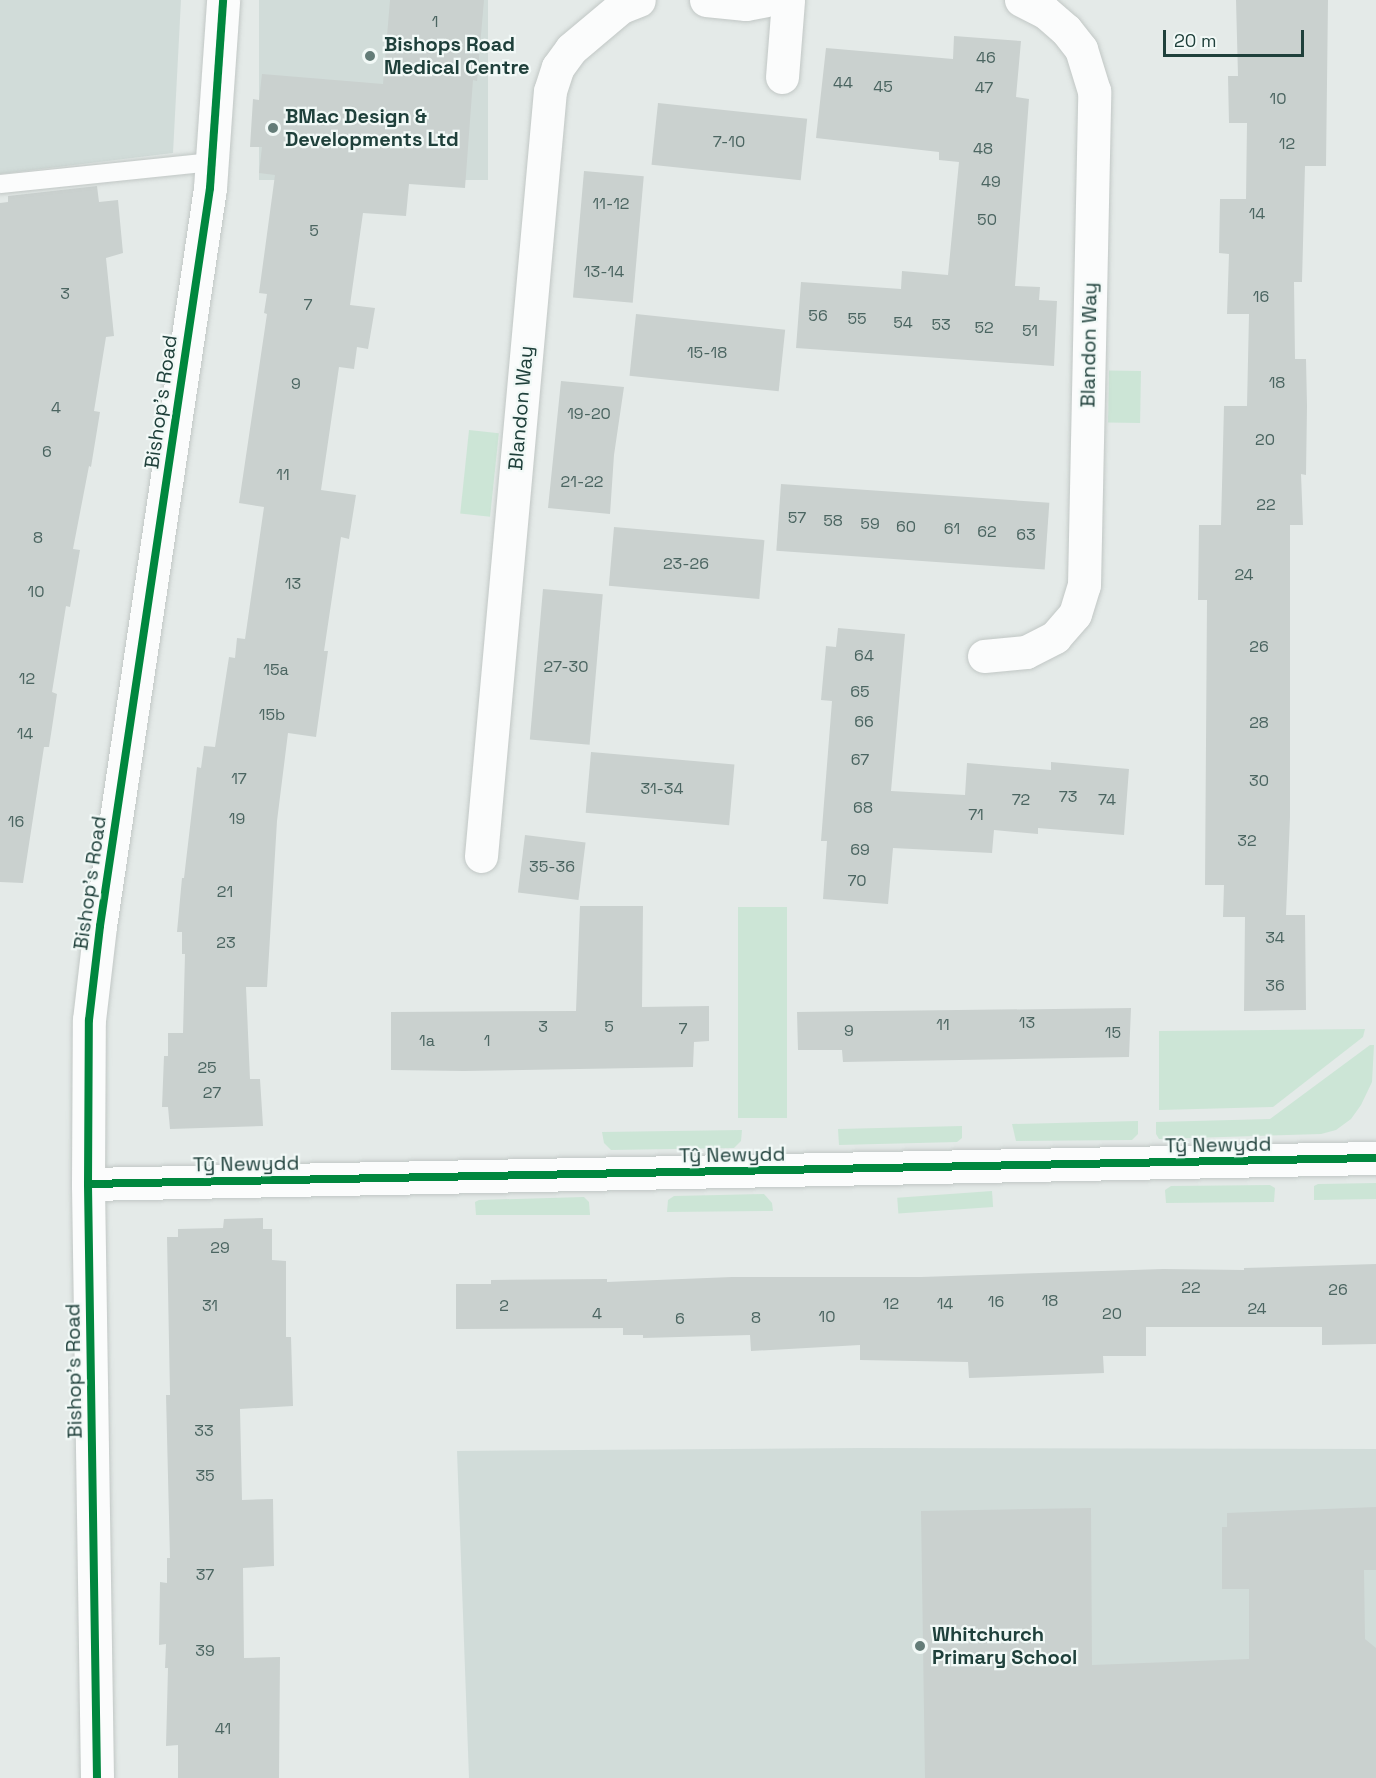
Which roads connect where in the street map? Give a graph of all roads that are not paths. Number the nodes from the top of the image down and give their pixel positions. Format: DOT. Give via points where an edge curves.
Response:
graph roads {
  1 [pos="223,0"];
  2 [pos="639,0"];
  3 [pos="706,0"];
  4 [pos="766,0"];
  5 [pos="788,0"];
  6 [pos="1021,0"];
  7 [pos="782,77"];
  8 [pos="213,162"];
  9 [pos="0,184"];
  10 [pos="984,656"];
  11 [pos="481,856"];
  12 [pos="1376,1158"];
  13 [pos="88,1184"];
  14 [pos="97,1778"];
  1 -- 8 [label="street, Bishop's Road"];
  2 -- 11 [label="street, Blandon Way" via="621,7 571,49 558,67 550,91"];
  3 -- 4 [label="street" via="746,4"];
  5 -- 7 [label="street"];
  6 -- 10 [label="street, Blandon Way" via="1045,12 1066,30 1081,49 1094,91 1084,585 1076,614 1055,638 1026,652"];
  8 -- 9 [label="lane"];
  8 -- 13 [label="street, Bishop's Road" via="93,972"];
  12 -- 13 [label="street, Tŷ Newydd"];
  13 -- 14 [label="street, Bishop's Road"];
}
